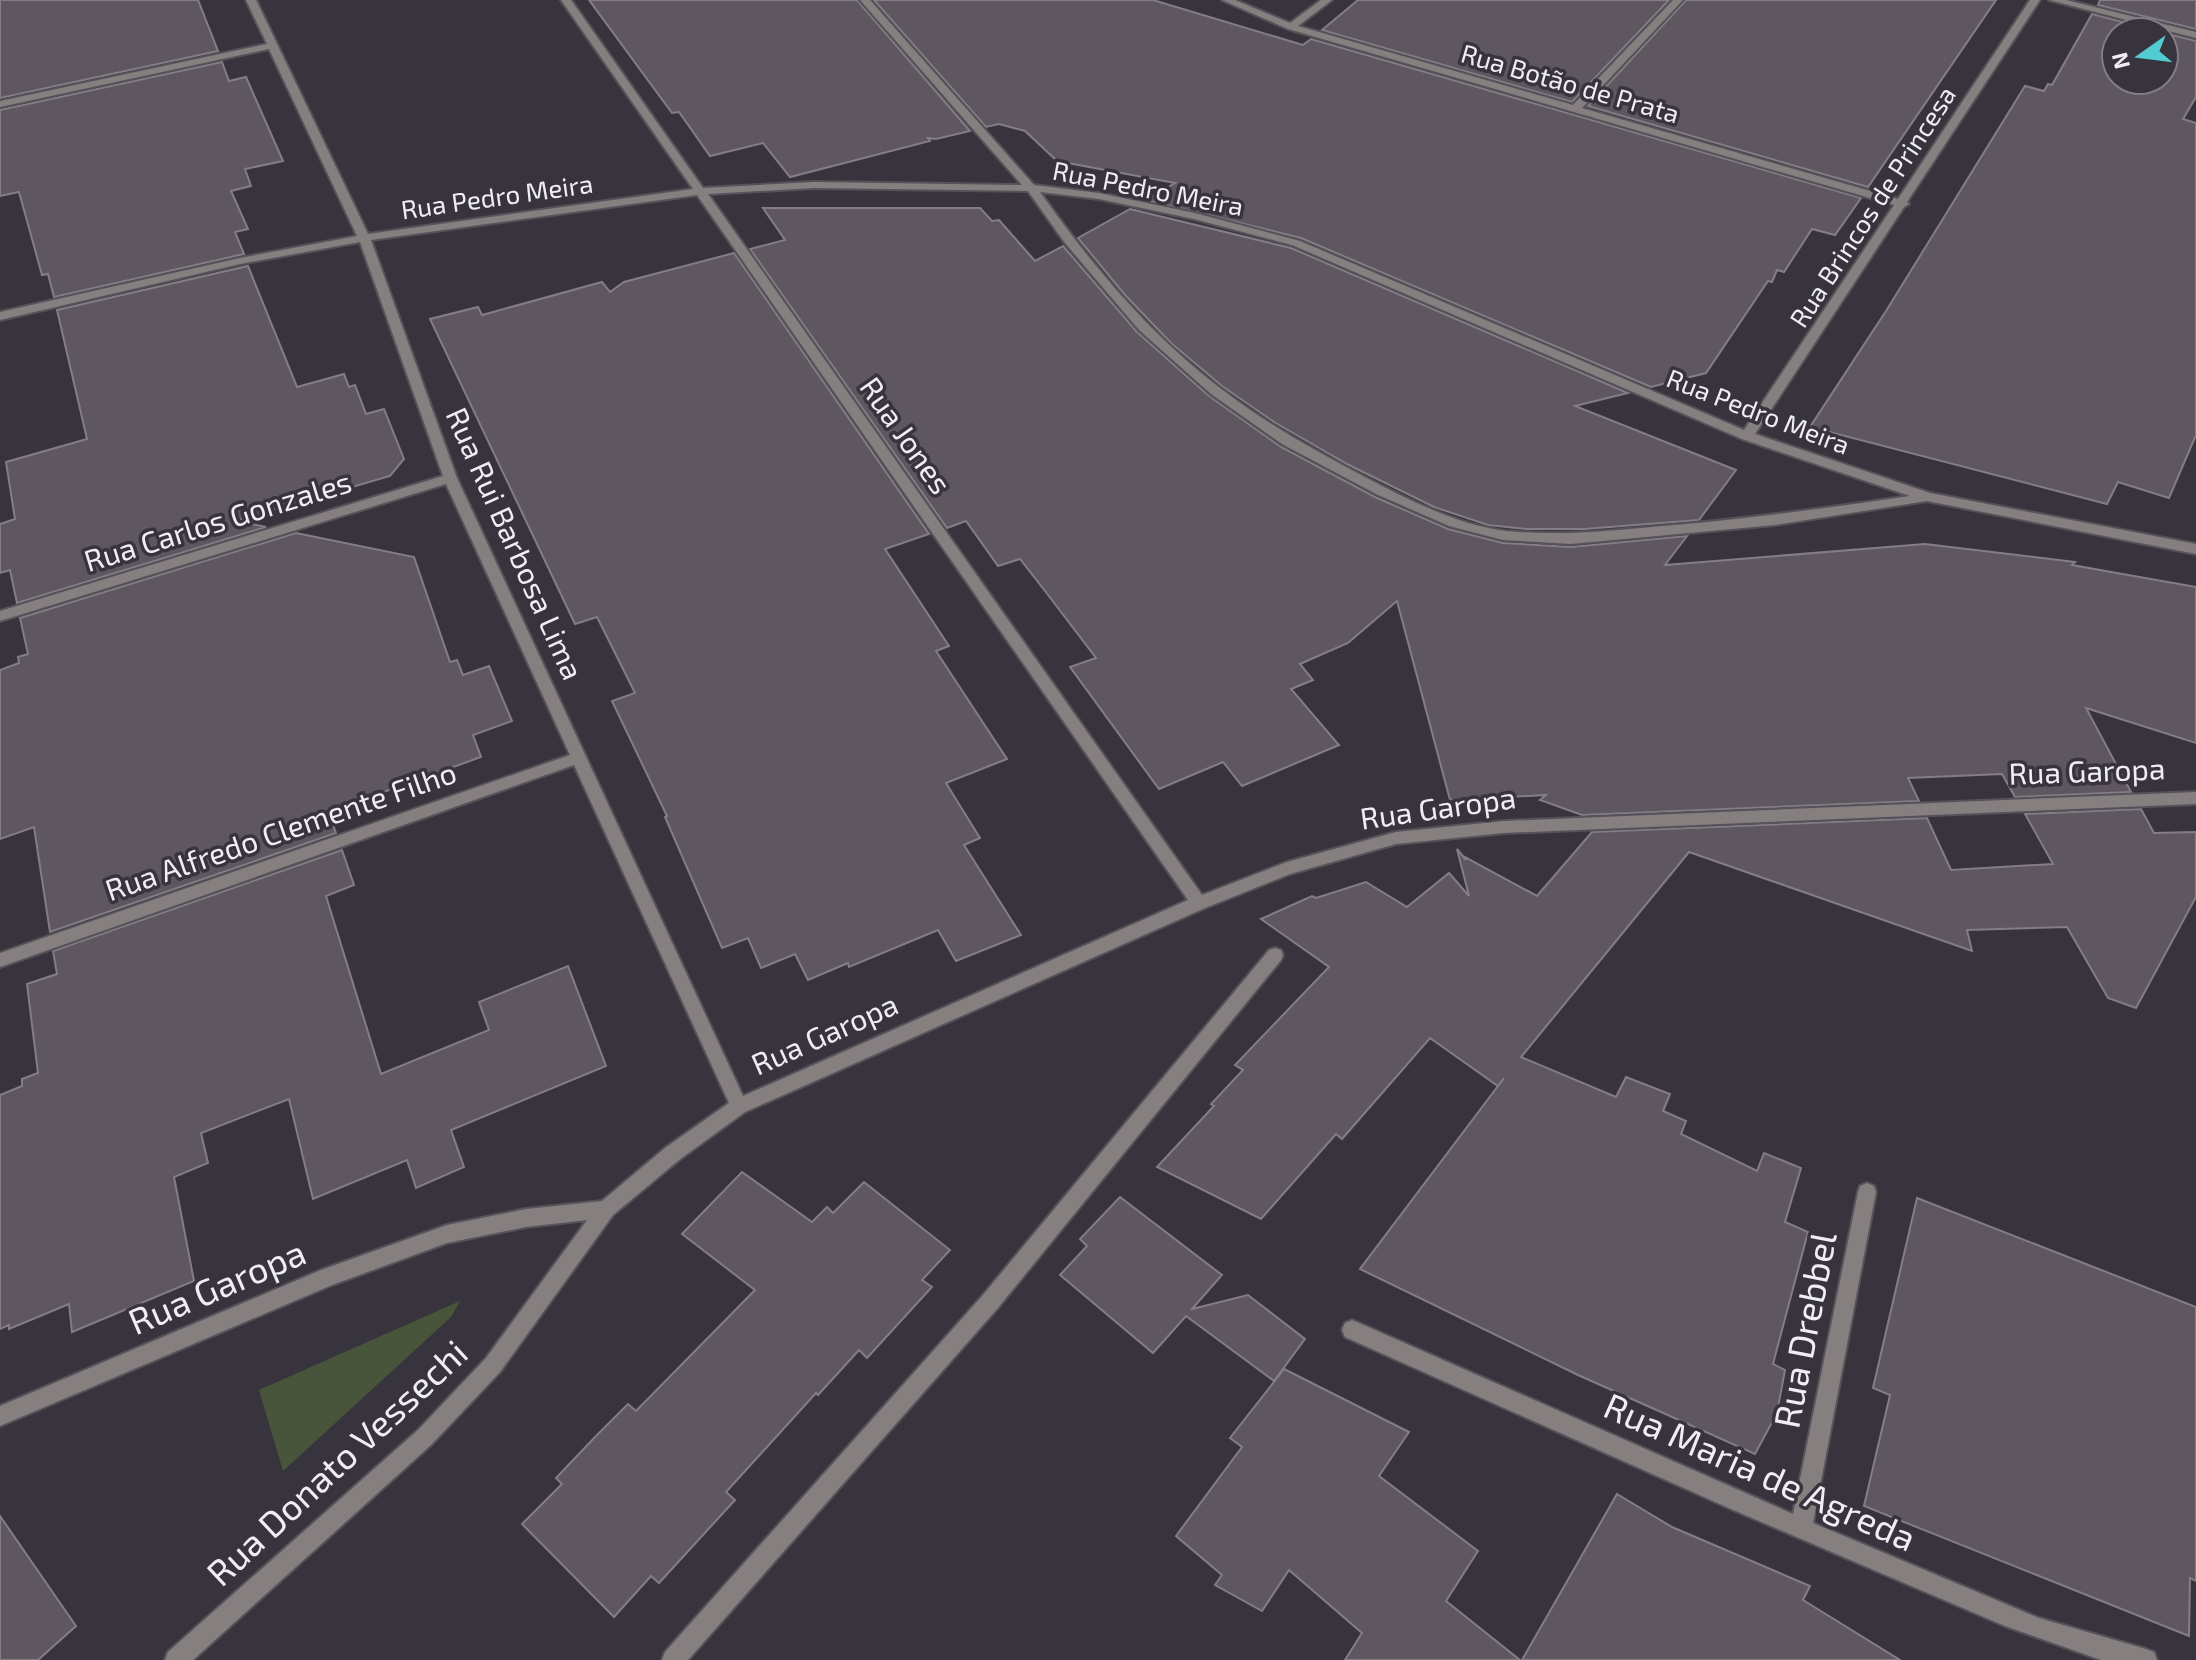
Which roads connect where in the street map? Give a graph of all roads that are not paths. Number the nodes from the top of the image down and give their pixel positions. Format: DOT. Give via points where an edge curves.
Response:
graph roads {
  1 [pos="251,0"];
  2 [pos="566,0"];
  3 [pos="865,0"];
  4 [pos="1227,0"];
  5 [pos="1327,0"];
  6 [pos="1678,0"];
  7 [pos="2035,0"];
  8 [pos="2054,0"];
  9 [pos="1291,27"];
  10 [pos="2196,35"];
  11 [pos="270,46"];
  12 [pos="0,104"];
  13 [pos="1576,108"];
  14 [pos="1031,188"];
  15 [pos="702,191"];
  16 [pos="1903,204"];
  17 [pos="364,238"];
  18 [pos="0,316"];
  19 [pos="1747,436"];
  20 [pos="450,478"];
  21 [pos="1928,497"];
  22 [pos="2196,549"];
  23 [pos="0,616"];
  24 [pos="580,757"];
  25 [pos="2196,798"];
  26 [pos="1199,903"];
  27 [pos="1275,955"];
  28 [pos="0,960"];
  29 [pos="739,1106"];
  30 [pos="1867,1192"];
  31 [pos="606,1209"];
  32 [pos="1352,1330"];
  33 [pos="0,1416"];
  34 [pos="1801,1528"];
  35 [pos="2103,1656"];
  36 [pos="176,1660"];
  37 [pos="673,1660"];
  38 [pos="2146,1660"];
  1 -- 11 [label="street, Rua Rui Barbosa Lima"];
  2 -- 15 [label="street, Rua Jones"];
  3 -- 14 [label="street"];
  4 -- 9 [label="street, Rua Botão de Prata"];
  5 -- 9 [label="street"];
  6 -- 13 [label="street"];
  7 -- 16 [label="street, Rua Brincos de Princesa"];
  8 -- 10 [label="street"];
  9 -- 13 [label="street, Rua Botão de Prata"];
  11 -- 12 [label="street"];
  11 -- 17 [label="street, Rua Rui Barbosa Lima"];
  13 -- 16 [label="street, Rua Botão de Prata"];
  14 -- 15 [label="street, Rua Pedro Meira" via="814,185"];
  14 -- 19 [label="street, Rua Pedro Meira" via="1099,196 1296,243"];
  14 -- 21 [label="street" via="1143,327 1215,391 1287,441 1454,523 1503,535 1571,539 1775,521"];
  15 -- 17 [label="street, Rua Pedro Meira"];
  15 -- 26 [label="street, Rua Jones"];
  16 -- 19 [label="street, Rua Brincos de Princesa"];
  17 -- 18 [label="street, Rua Pedro Meira"];
  17 -- 20 [label="street, Rua Rui Barbosa Lima"];
  19 -- 21 [label="street, Rua Pedro Meira"];
  20 -- 23 [label="street, Rua Carlos Gonzales"];
  20 -- 24 [label="street, Rua Rui Barbosa Lima"];
  21 -- 22 [label="street, Rua Pedro Meira"];
  24 -- 28 [label="street, Rua Alfredo Clemente Filho"];
  24 -- 29 [label="street, Rua Rui Barbosa Lima"];
  25 -- 26 [label="street, Rua Garopa" via="1504,827 1396,838 1287,868"];
  26 -- 29 [label="street, Rua Garopa"];
  27 -- 37 [label="street" via="990,1302"];
  29 -- 31 [label="street, Rua Donato Vessechi"];
  30 -- 34 [label="street, Rua Drebbel"];
  31 -- 33 [label="street, Rua Garopa" via="447,1234 328,1277"];
  31 -- 36 [label="street, Rua Donato Vessechi" via="493,1365 425,1437"];
  32 -- 34 [label="street, Rua Maria de Agreda"];
  34 -- 35 [label="street, Rua Maria de Agreda"];
  35 -- 38 [label="street, Rua Maria de Agreda"];
}
